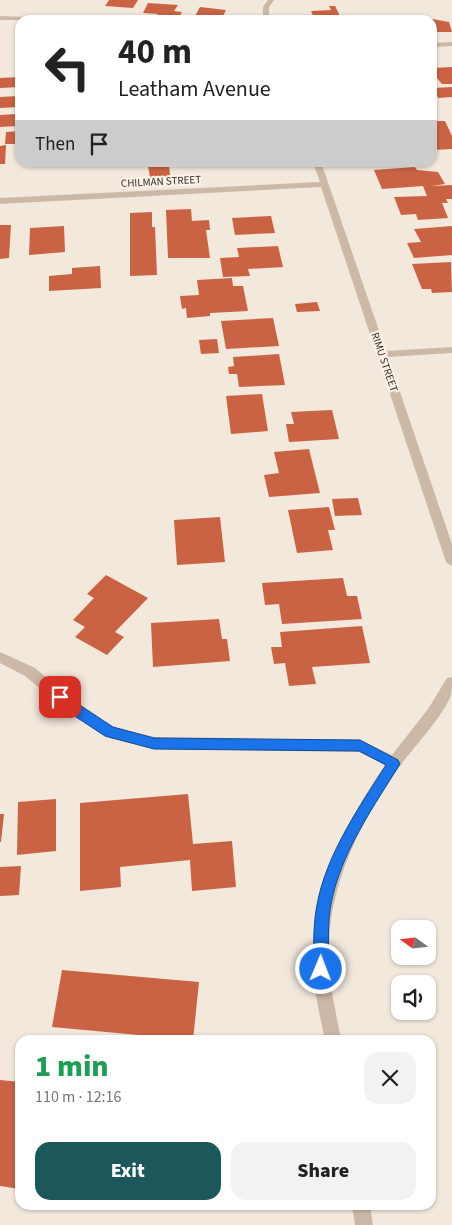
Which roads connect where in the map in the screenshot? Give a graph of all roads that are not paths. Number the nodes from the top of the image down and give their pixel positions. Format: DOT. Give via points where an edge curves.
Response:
graph roads {
  1 [pos="271,0"];
  2 [pos="266,15"];
  3 [pos="0,18"];
  4 [pos="15,19"];
  5 [pos="452,44"];
  6 [pos="437,45"];
  7 [pos="318,167"];
  8 [pos="324,184"];
  9 [pos="0,201"];
  10 [pos="452,350"];
  11 [pos="382,354"];
  12 [pos="452,562"];
  13 [pos="0,657"];
  14 [pos="452,682"];
  15 [pos="394,764"];
  16 [pos="332,1035"];
  17 [pos="362,1210"];
  18 [pos="364,1225"];
  1 -- 2 [label="street" via="266,7"];
  3 -- 4 [label="street"];
  5 -- 6 [label="street"];
  7 -- 8 [label="street, RIMU STREET"];
  8 -- 9 [label="street, CHILMAN STREET"];
  8 -- 11 [label="street, RIMU STREET"];
  10 -- 11 [label="street"];
  11 -- 12 [label="street, RIMU STREET"];
  13 -- 15 [label="street" via="30,672 74,709 110,732 154,743 360,746"];
  14 -- 15 [label="street" via="444,698"];
  15 -- 16 [label="street" via="356,824 332,873 322,918 321,969"];
  17 -- 18 [label="street"];
}
